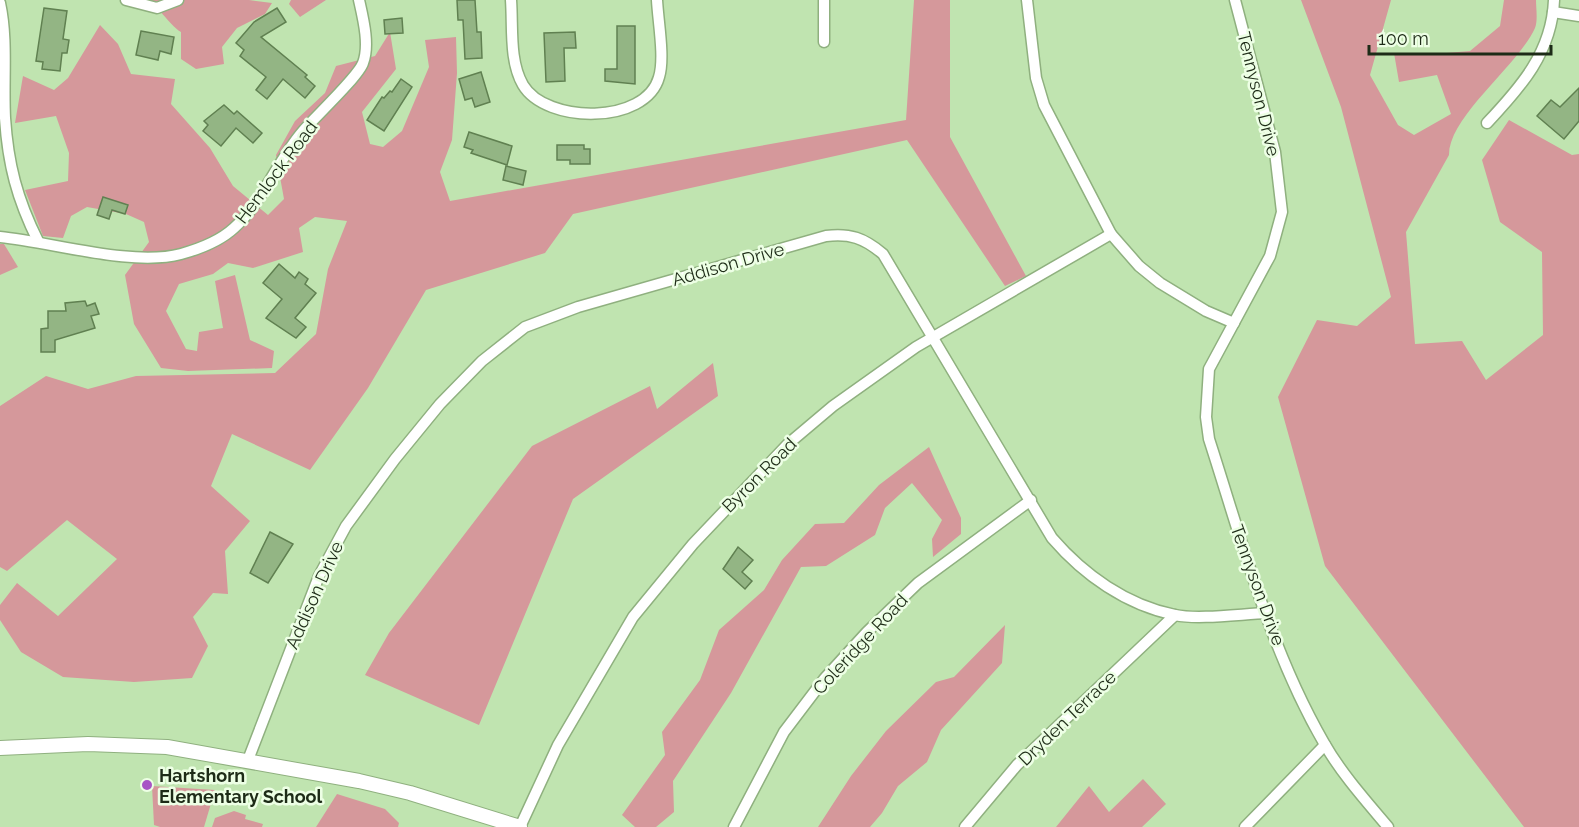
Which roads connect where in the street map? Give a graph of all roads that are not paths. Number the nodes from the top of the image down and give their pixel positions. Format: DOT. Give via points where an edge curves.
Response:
graph roads {
  1 [pos="126,0"];
  2 [pos="178,0"];
  3 [pos="359,0"];
  4 [pos="511,0"];
  5 [pos="657,0"];
  6 [pos="824,0"];
  7 [pos="1028,0"];
  8 [pos="1235,0"];
  9 [pos="1554,0"];
  10 [pos="0,3"];
  11 [pos="1553,12"];
  12 [pos="1579,16"];
  13 [pos="824,42"];
  14 [pos="1487,123"];
  15 [pos="1111,234"];
  16 [pos="0,237"];
  17 [pos="38,241"];
  18 [pos="1234,323"];
  19 [pos="934,337"];
  20 [pos="1030,500"];
  21 [pos="1267,613"];
  22 [pos="1175,615"];
  23 [pos="1325,745"];
  24 [pos="0,748"];
  25 [pos="248,760"];
  26 [pos="520,827"];
  27 [pos="734,827"];
  28 [pos="965,827"];
  29 [pos="1245,827"];
  30 [pos="1388,827"];
  1 -- 2 [label="street" via="157,8"];
  3 -- 17 [label="street, Hemlock Road" via="364,31 363,63 302,132 234,228 204,246 178,255 117,256"];
  4 -- 5 [label="street" via="514,54 524,86 532,97 547,106 585,113 624,108 652,90 660,76"];
  6 -- 13 [label="street"];
  7 -- 15 [label="street" via="1035,69 1044,105"];
  8 -- 18 [label="street, Tennyson Drive" via="1275,152 1282,212 1269,256"];
  9 -- 11 [label="street"];
  10 -- 17 [label="street" via="10,164 20,206"];
  11 -- 12 [label="street"];
  11 -- 14 [label="street" via="1542,54"];
  15 -- 18 [label="street" via="1160,283"];
  15 -- 19 [label="street, Byron Road"];
  16 -- 17 [label="street, Hemlock Road"];
  18 -- 21 [label="street, Tennyson Drive" via="1209,369 1206,417 1209,439"];
  19 -- 20 [label="street, Addison Drive"];
  19 -- 25 [label="street, Addison Drive" via="883,254 869,242 844,234 589,303 525,327 482,361 440,404 346,526 319,576"];
  19 -- 26 [label="street, Byron Road" via="832,406 788,444 693,544 633,616 604,662 558,745"];
  20 -- 22 [label="street, Addison Drive" via="1052,538 1074,563 1103,585"];
  20 -- 27 [label="street, Coleridge Road" via="918,583 825,678 784,732"];
  21 -- 22 [label="street, Addison Drive"];
  21 -- 23 [label="street, Tennyson Drive" via="1292,678"];
  22 -- 28 [label="street, Dryden Terrace" via="1017,765"];
  23 -- 29 [label="street"];
  23 -- 30 [label="street, Tennyson Drive"];
  24 -- 25 [label="street" via="124,744"];
  25 -- 26 [label="street" via="400,790"];
}
